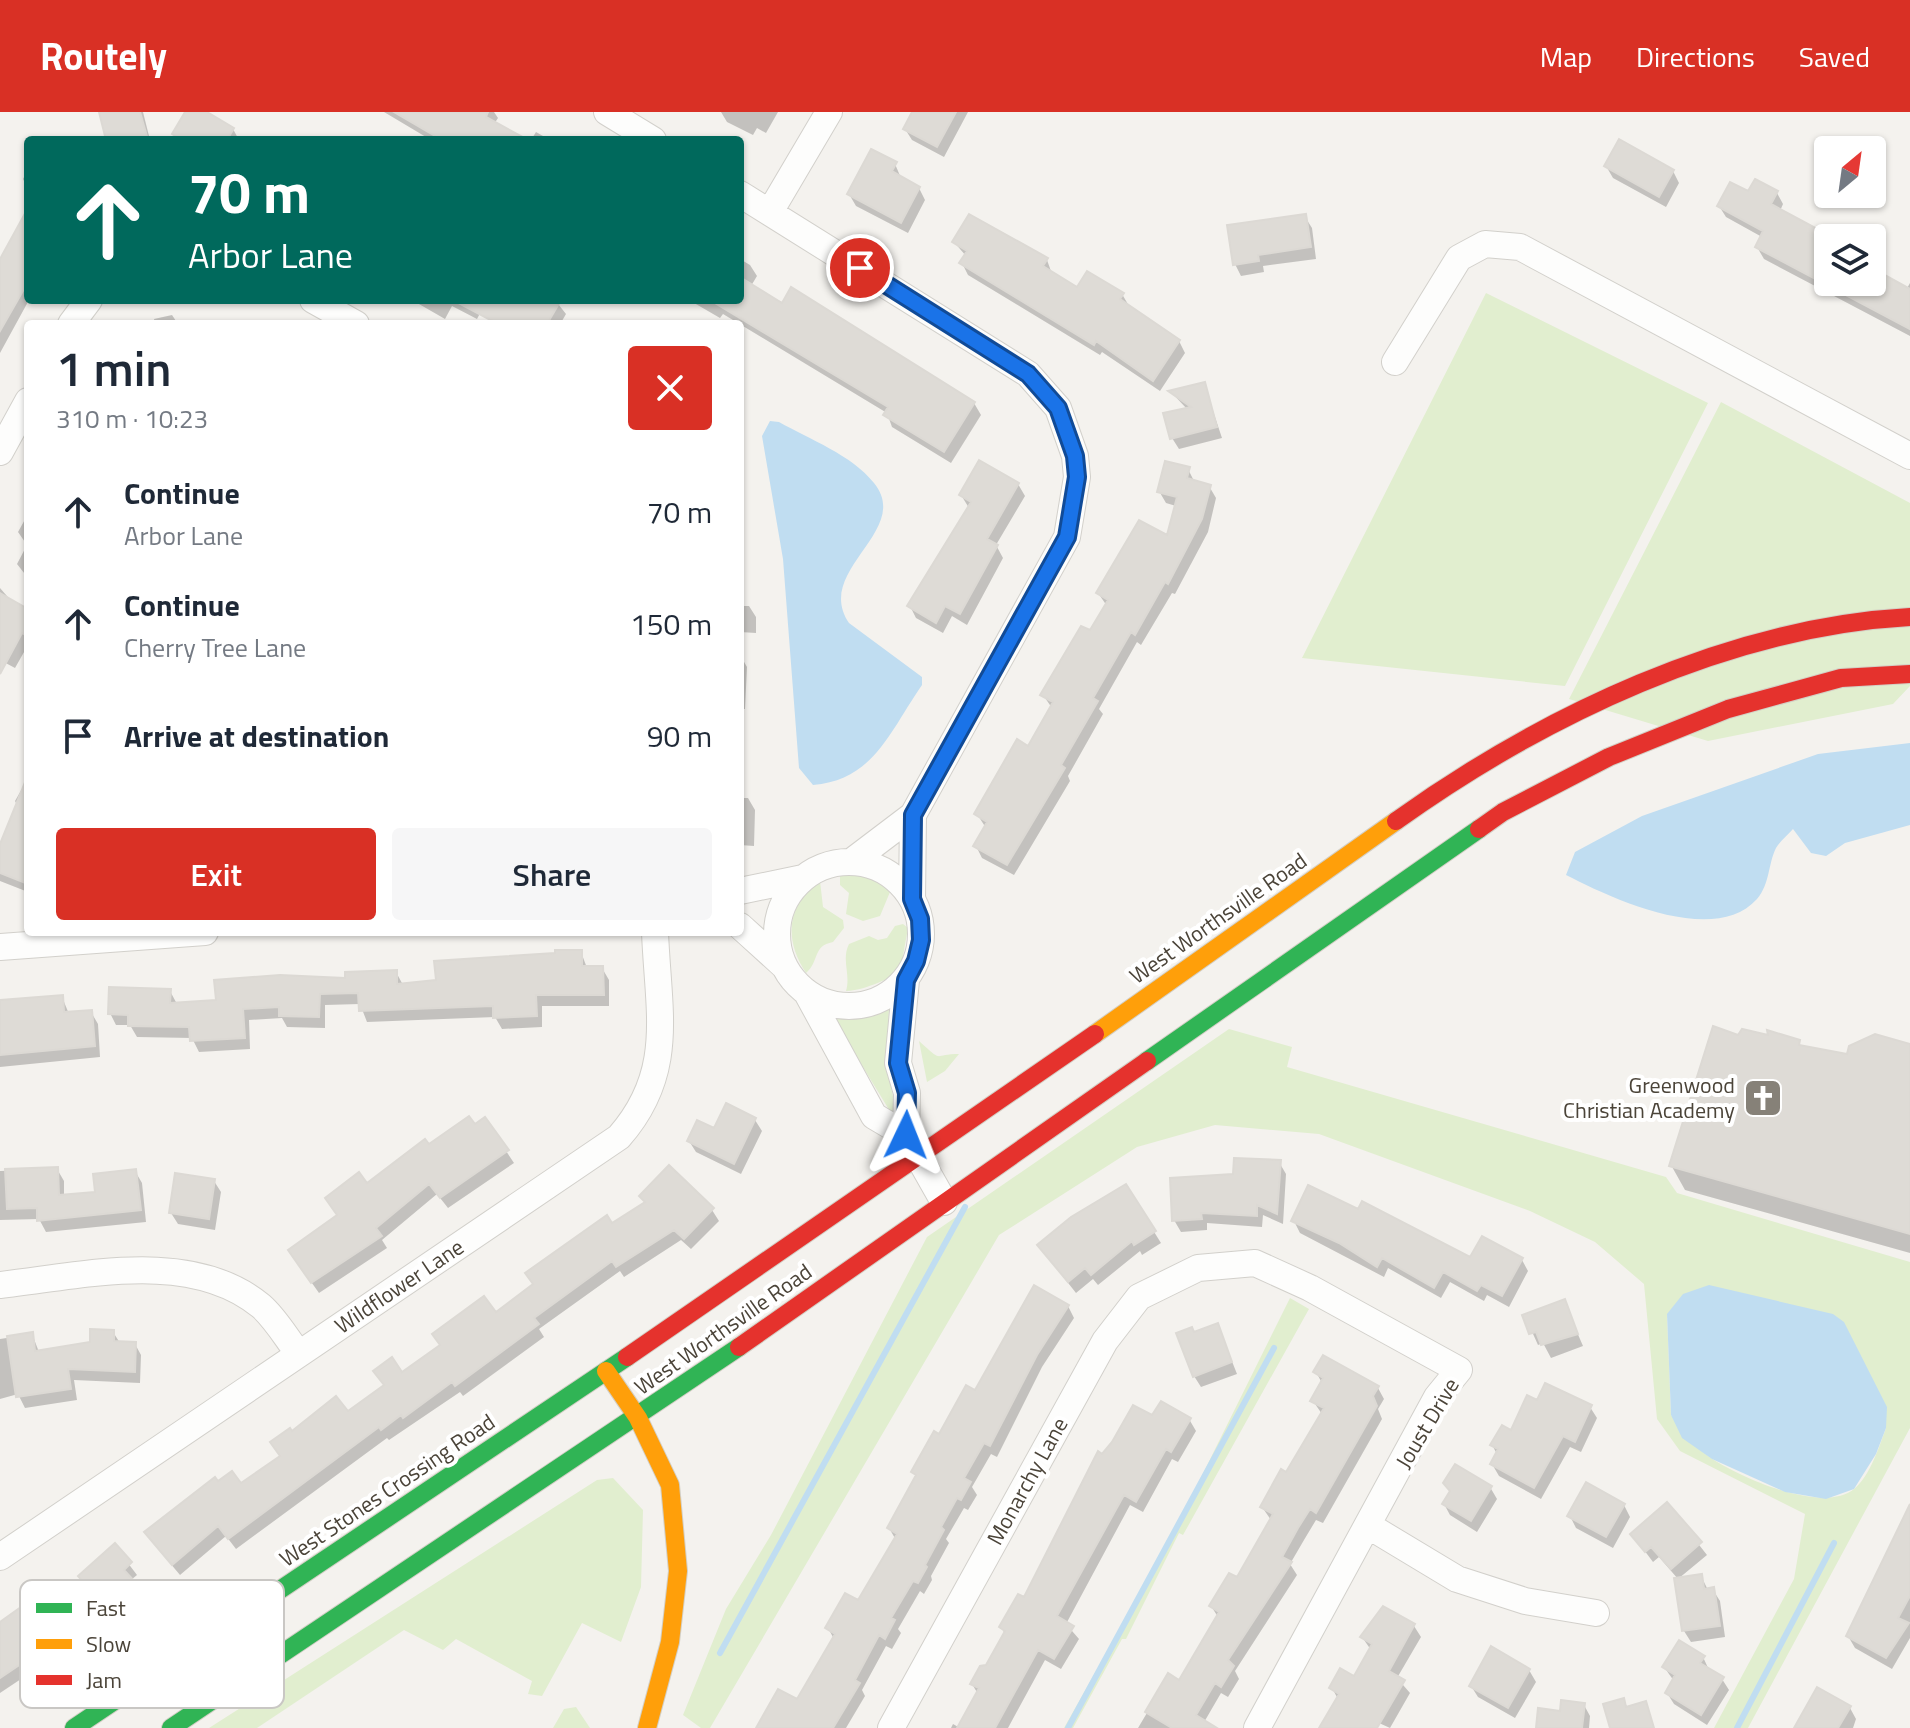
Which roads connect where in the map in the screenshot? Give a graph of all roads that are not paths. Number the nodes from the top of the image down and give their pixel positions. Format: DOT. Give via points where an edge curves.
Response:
graph roads {
  1 [pos="607,112"];
  2 [pos="829,112"];
  3 [pos="646,136"];
  4 [pos="744,196"];
  5 [pos="770,212"];
  6 [pos="320,304"];
  7 [pos="349,320"];
  8 [pos="1395,362"];
  9 [pos="24,408"];
  10 [pos="0,452"];
  11 [pos="1910,456"];
  12 [pos="1910,617"];
  13 [pos="1910,674"];
  14 [pos="913,815"];
  15 [pos="851,862"];
  16 [pos="803,878"];
  17 [pos="744,890"];
  18 [pos="912,899"];
  19 [pos="744,930"];
  20 [pos="115,936"];
  21 [pos="655,936"];
  22 [pos="0,947"];
  23 [pos="783,965"];
  24 [pos="906,980"];
  25 [pos="807,993"];
  26 [pos="912,1146"];
  27 [pos="944,1202"];
  28 [pos="1198,1268"];
  29 [pos="0,1285"];
  30 [pos="299,1354"];
  31 [pos="606,1371"];
  32 [pos="638,1418"];
  33 [pos="1369,1526"];
  34 [pos="0,1557"];
  35 [pos="284,1587"];
  36 [pos="1596,1613"];
  37 [pos="284,1653"];
  38 [pos="104,1708"];
  39 [pos="201,1708"];
  40 [pos="74,1728"];
  41 [pos="171,1728"];
  42 [pos="647,1728"];
  43 [pos="891,1728"];
  44 [pos="1257,1728"];
  1 -- 3 [label="street"];
  2 -- 5 [label="street"];
  4 -- 5 [label="street"];
  5 -- 14 [label="street" via="1028,374 1058,408 1069,440 1077,477 1067,537"];
  6 -- 7 [label="street"];
  8 -- 11 [label="street" via="1459,258 1485,244 1520,247"];
  9 -- 10 [label="street"];
  12 -- 26 [label="main road, West Worthsville Road" via="1853,620 1719,655 1569,713 1456,778"];
  13 -- 27 [label="main road, West Worthsville Road" via="1841,678 1728,709 1609,757 1503,812"];
  14 -- 15 [label="street"];
  14 -- 18 [label="street"];
  15 -- 16 [label="street" via="825,866"];
  15 -- 18 [label="street" via="886,873"];
  16 -- 17 [label="street"];
  16 -- 23 [label="street" via="787,897 778,920"];
  18 -- 24 [label="street" via="921,940"];
  19 -- 23 [label="street"];
  20 -- 22 [label="street"];
  21 -- 30 [label="street, Wildflower Lane" via="659,1064 648,1099 631,1124"];
  23 -- 25 [label="street"];
  24 -- 25 [label="street" via="870,1004 848,1007"];
  24 -- 26 [label="street" via="898,1063"];
  25 -- 26 [label="street" via="874,1116"];
  26 -- 27 [label="street"];
  26 -- 31 [label="main road, West Worthsville Road"];
  27 -- 32 [label="main road, West Worthsville Road"];
  28 -- 33 [label="street, Joust Drive" via="1255,1263 1459,1370 1437,1397"];
  28 -- 43 [label="street, Monarchy Lane" via="1139,1297 1105,1341"];
  29 -- 30 [label="street" via="113,1273 174,1272 202,1278 234,1287 263,1308"];
  30 -- 34 [label="street, Wildflower Lane"];
  31 -- 32 [label="main road"];
  31 -- 35 [label="main road, West Stones Crossing Road"];
  32 -- 37 [label="main road"];
  32 -- 42 [label="main road" via="670,1485 678,1571 670,1642"];
  33 -- 36 [label="street" via="1457,1579 1525,1601"];
  33 -- 44 [label="street, Joust Drive"];
  38 -- 40 [label="main road, West Stones Crossing Road"];
  39 -- 41 [label="main road"];
}
